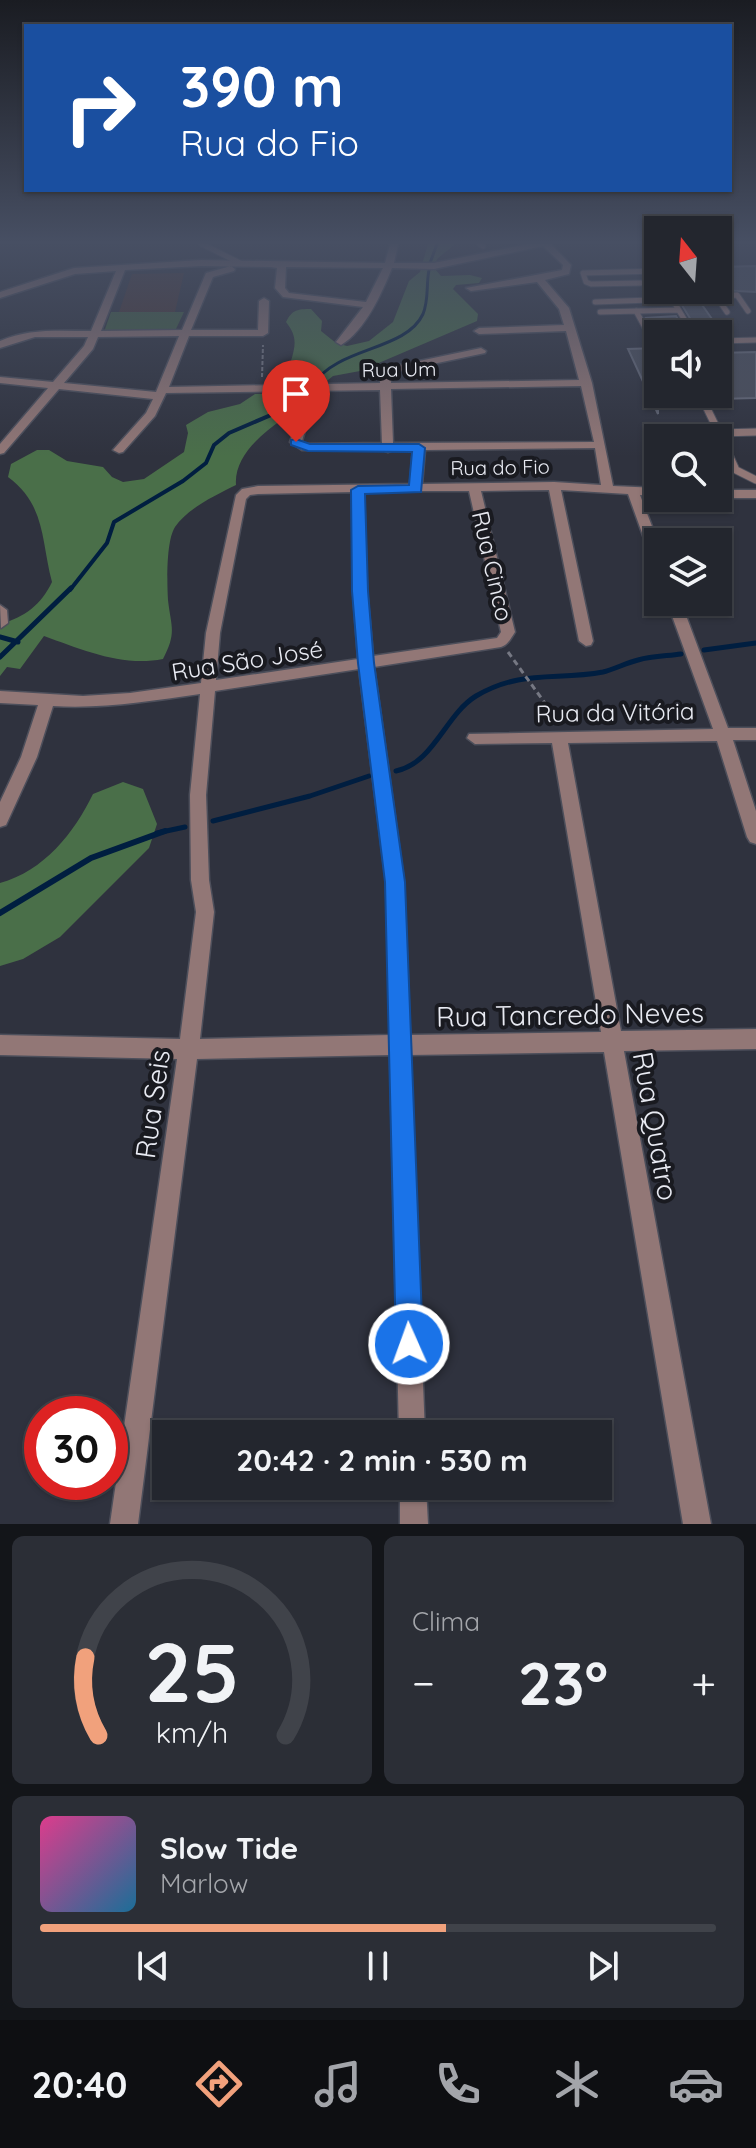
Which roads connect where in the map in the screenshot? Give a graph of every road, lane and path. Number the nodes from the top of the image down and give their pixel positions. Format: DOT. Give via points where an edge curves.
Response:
graph roads {
  1 [pos="104,315"];
  2 [pos="192,315"];
  3 [pos="264,315"];
  4 [pos="361,315"];
  5 [pos="566,315"];
  6 [pos="570,328"];
  7 [pos="479,331"];
  8 [pos="263,333"];
  9 [pos="97,335"];
  10 [pos="183,335"];
  11 [pos="756,340"];
  12 [pos="732,341"];
  13 [pos="341,342"];
  14 [pos="0,345"];
  15 [pos="481,351"];
  16 [pos="0,380"];
  17 [pos="587,383"];
  18 [pos="385,387"];
  19 [pos="56,388"];
  20 [pos="262,389"];
  21 [pos="162,393"];
  22 [pos="305,414"];
  23 [pos="756,432"];
  24 [pos="732,433"];
  25 [pos="600,445"];
  26 [pos="419,448"];
  27 [pos="388,449"];
  28 [pos="119,450"];
  29 [pos="0,451"];
  30 [pos="732,462"];
  31 [pos="756,480"];
  32 [pos="554,486"];
  33 [pos="474,487"];
  34 [pos="607,487"];
  35 [pos="416,489"];
  36 [pos="358,490"];
  37 [pos="633,491"];
  38 [pos="644,491"];
  39 [pos="246,492"];
  40 [pos="732,494"];
  41 [pos="756,494"];
  42 [pos="647,528"];
  43 [pos="0,610"];
  44 [pos="679,616"];
  45 [pos="1,623"];
  46 [pos="586,641"];
  47 [pos="501,642"];
  48 [pos="366,663"];
  49 [pos="208,690"];
  50 [pos="0,697"];
  51 [pos="47,700"];
  52 [pos="756,734"];
  53 [pos="723,735"];
  54 [pos="559,737"];
  55 [pos="475,738"];
  56 [pos="0,820"];
  57 [pos="756,837"];
  58 [pos="756,1039"];
  59 [pos="613,1041"];
  60 [pos="0,1045"];
  61 [pos="402,1045"];
  62 [pos="187,1049"];
  63 [pos="412,1420"];
  64 [pos="413,1500"];
  65 [pos="124,1524"];
  66 [pos="414,1524"];
  67 [pos="697,1524"];
  1 -- 9 [label="street"];
  2 -- 10 [label="street"];
  3 -- 8 [label="street"];
  4 -- 13 [label="street"];
  5 -- 6 [label="street"];
  6 -- 7 [label="street"];
  6 -- 17 [label="street"];
  8 -- 10 [label="street"];
  8 -- 20 [label="path"];
  9 -- 10 [label="street"];
  9 -- 14 [label="street" via="27,335"];
  9 -- 19 [label="street"];
  10 -- 21 [label="street"];
  11 -- 12 [label="lane"];
  15 -- 18 [label="street" via="389,369 384,373"];
  16 -- 19 [label="street, Rua Um"];
  17 -- 18 [label="street, Rua Um"];
  17 -- 25 [label="street"];
  18 -- 20 [label="street, Rua Um"];
  18 -- 27 [label="street"];
  19 -- 21 [label="street, Rua Um"];
  19 -- 29 [label="street"];
  20 -- 21 [label="street, Rua Um"];
  21 -- 28 [label="street"];
  22 -- 27 [label="street" via="299,446"];
  23 -- 24 [label="lane"];
  25 -- 26 [label="street"];
  25 -- 34 [label="street"];
  26 -- 27 [label="street"];
  26 -- 35 [label="street"];
  30 -- 31 [label="lane" via="742,476"];
  32 -- 33 [label="street, Rua do Fio"];
  32 -- 34 [label="street, Rua do Fio"];
  32 -- 46 [label="street"];
  33 -- 35 [label="street, Rua do Fio"];
  33 -- 47 [label="street, Rua Cinco" via="508,632"];
  34 -- 37 [label="street, Rua do Fio"];
  35 -- 36 [label="street, Rua do Fio"];
  36 -- 39 [label="street, Rua do Fio"];
  36 -- 48 [label="street"];
  37 -- 38 [label="street, Rua do Fio"];
  37 -- 42 [label="street"];
  39 -- 49 [label="street, Rua Seis" via="240,498 213,633"];
  40 -- 41 [label="street"];
  43 -- 45 [label="street"];
  44 -- 53 [label="street"];
  47 -- 48 [label="street, Rua São José"];
  47 -- 54 [label="path" via="550,710"];
  48 -- 49 [label="street, Rua São José"];
  48 -- 61 [label="street" via="395,882"];
  49 -- 51 [label="street, Rua São José" via="107,701"];
  49 -- 62 [label="street, Rua Seis" via="198,795 205,912"];
  50 -- 51 [label="street, Rua São José"];
  51 -- 56 [label="street" via="29,757"];
  52 -- 53 [label="street, Rua da Vitória"];
  53 -- 54 [label="street, Rua da Vitória"];
  53 -- 57 [label="street"];
  54 -- 55 [label="street, Rua da Vitória"];
  54 -- 59 [label="street, Rua Quatro"];
  58 -- 59 [label="street, Rua Tancredo Neves"];
  59 -- 61 [label="street, Rua Tancredo Neves"];
  59 -- 67 [label="street, Rua Quatro"];
  60 -- 62 [label="street, Rua Tancredo Neves"];
  61 -- 62 [label="street, Rua Tancredo Neves"];
  61 -- 63 [label="street"];
  62 -- 65 [label="street, Rua Seis"];
  64 -- 66 [label="street"];
}
